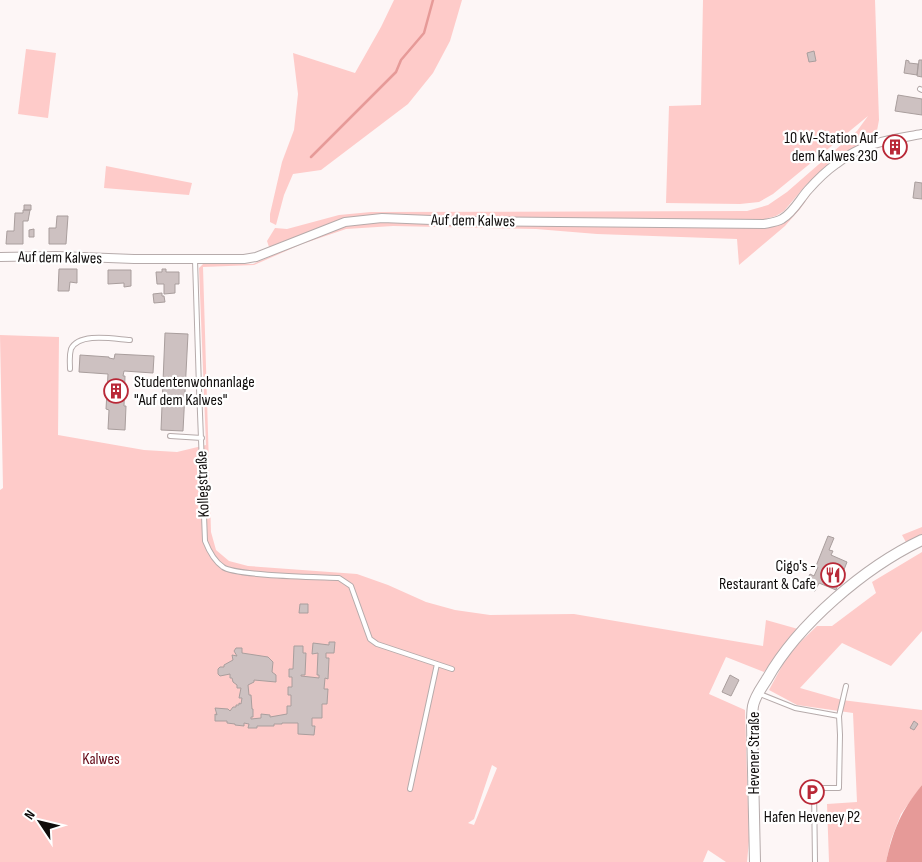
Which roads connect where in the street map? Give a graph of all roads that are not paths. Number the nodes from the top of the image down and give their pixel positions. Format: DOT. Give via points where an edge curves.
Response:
graph roads {
  1 [pos="922,134"];
  2 [pos="0,257"];
  3 [pos="195,260"];
  4 [pos="130,340"];
  5 [pos="70,369"];
  6 [pos="170,436"];
  7 [pos="202,438"];
  8 [pos="922,540"];
  9 [pos="437,664"];
  10 [pos="452,669"];
  11 [pos="846,686"];
  12 [pos="758,694"];
  13 [pos="839,716"];
  14 [pos="410,789"];
  15 [pos="755,862"];
  16 [pos="815,862"];
  1 -- 3 [label="street, Auf dem Kalwes" via="882,141 858,150 824,174 791,212 782,219 764,224 382,218 345,222 256,257"];
  2 -- 3 [label="street, Auf dem Kalwes"];
  3 -- 7 [label="lane, Kollegstraße"];
  4 -- 5 [label="lane" via="90,338 76,342 70,356"];
  6 -- 7 [label="lane"];
  7 -- 9 [label="lane, Kollegstraße" via="206,542 209,553 223,567 239,572 345,580 352,589 370,639"];
  8 -- 12 [label="street, Hevener Straße" via="874,568 808,624 773,667"];
  9 -- 10 [label="lane"];
  9 -- 14 [label="lane"];
  11 -- 13 [label="lane"];
  12 -- 13 [label="lane" via="795,708"];
  12 -- 15 [label="street, Hevener Straße" via="753,705 752,725"];
  13 -- 16 [label="lane" via="839,788 814,788"];
}
